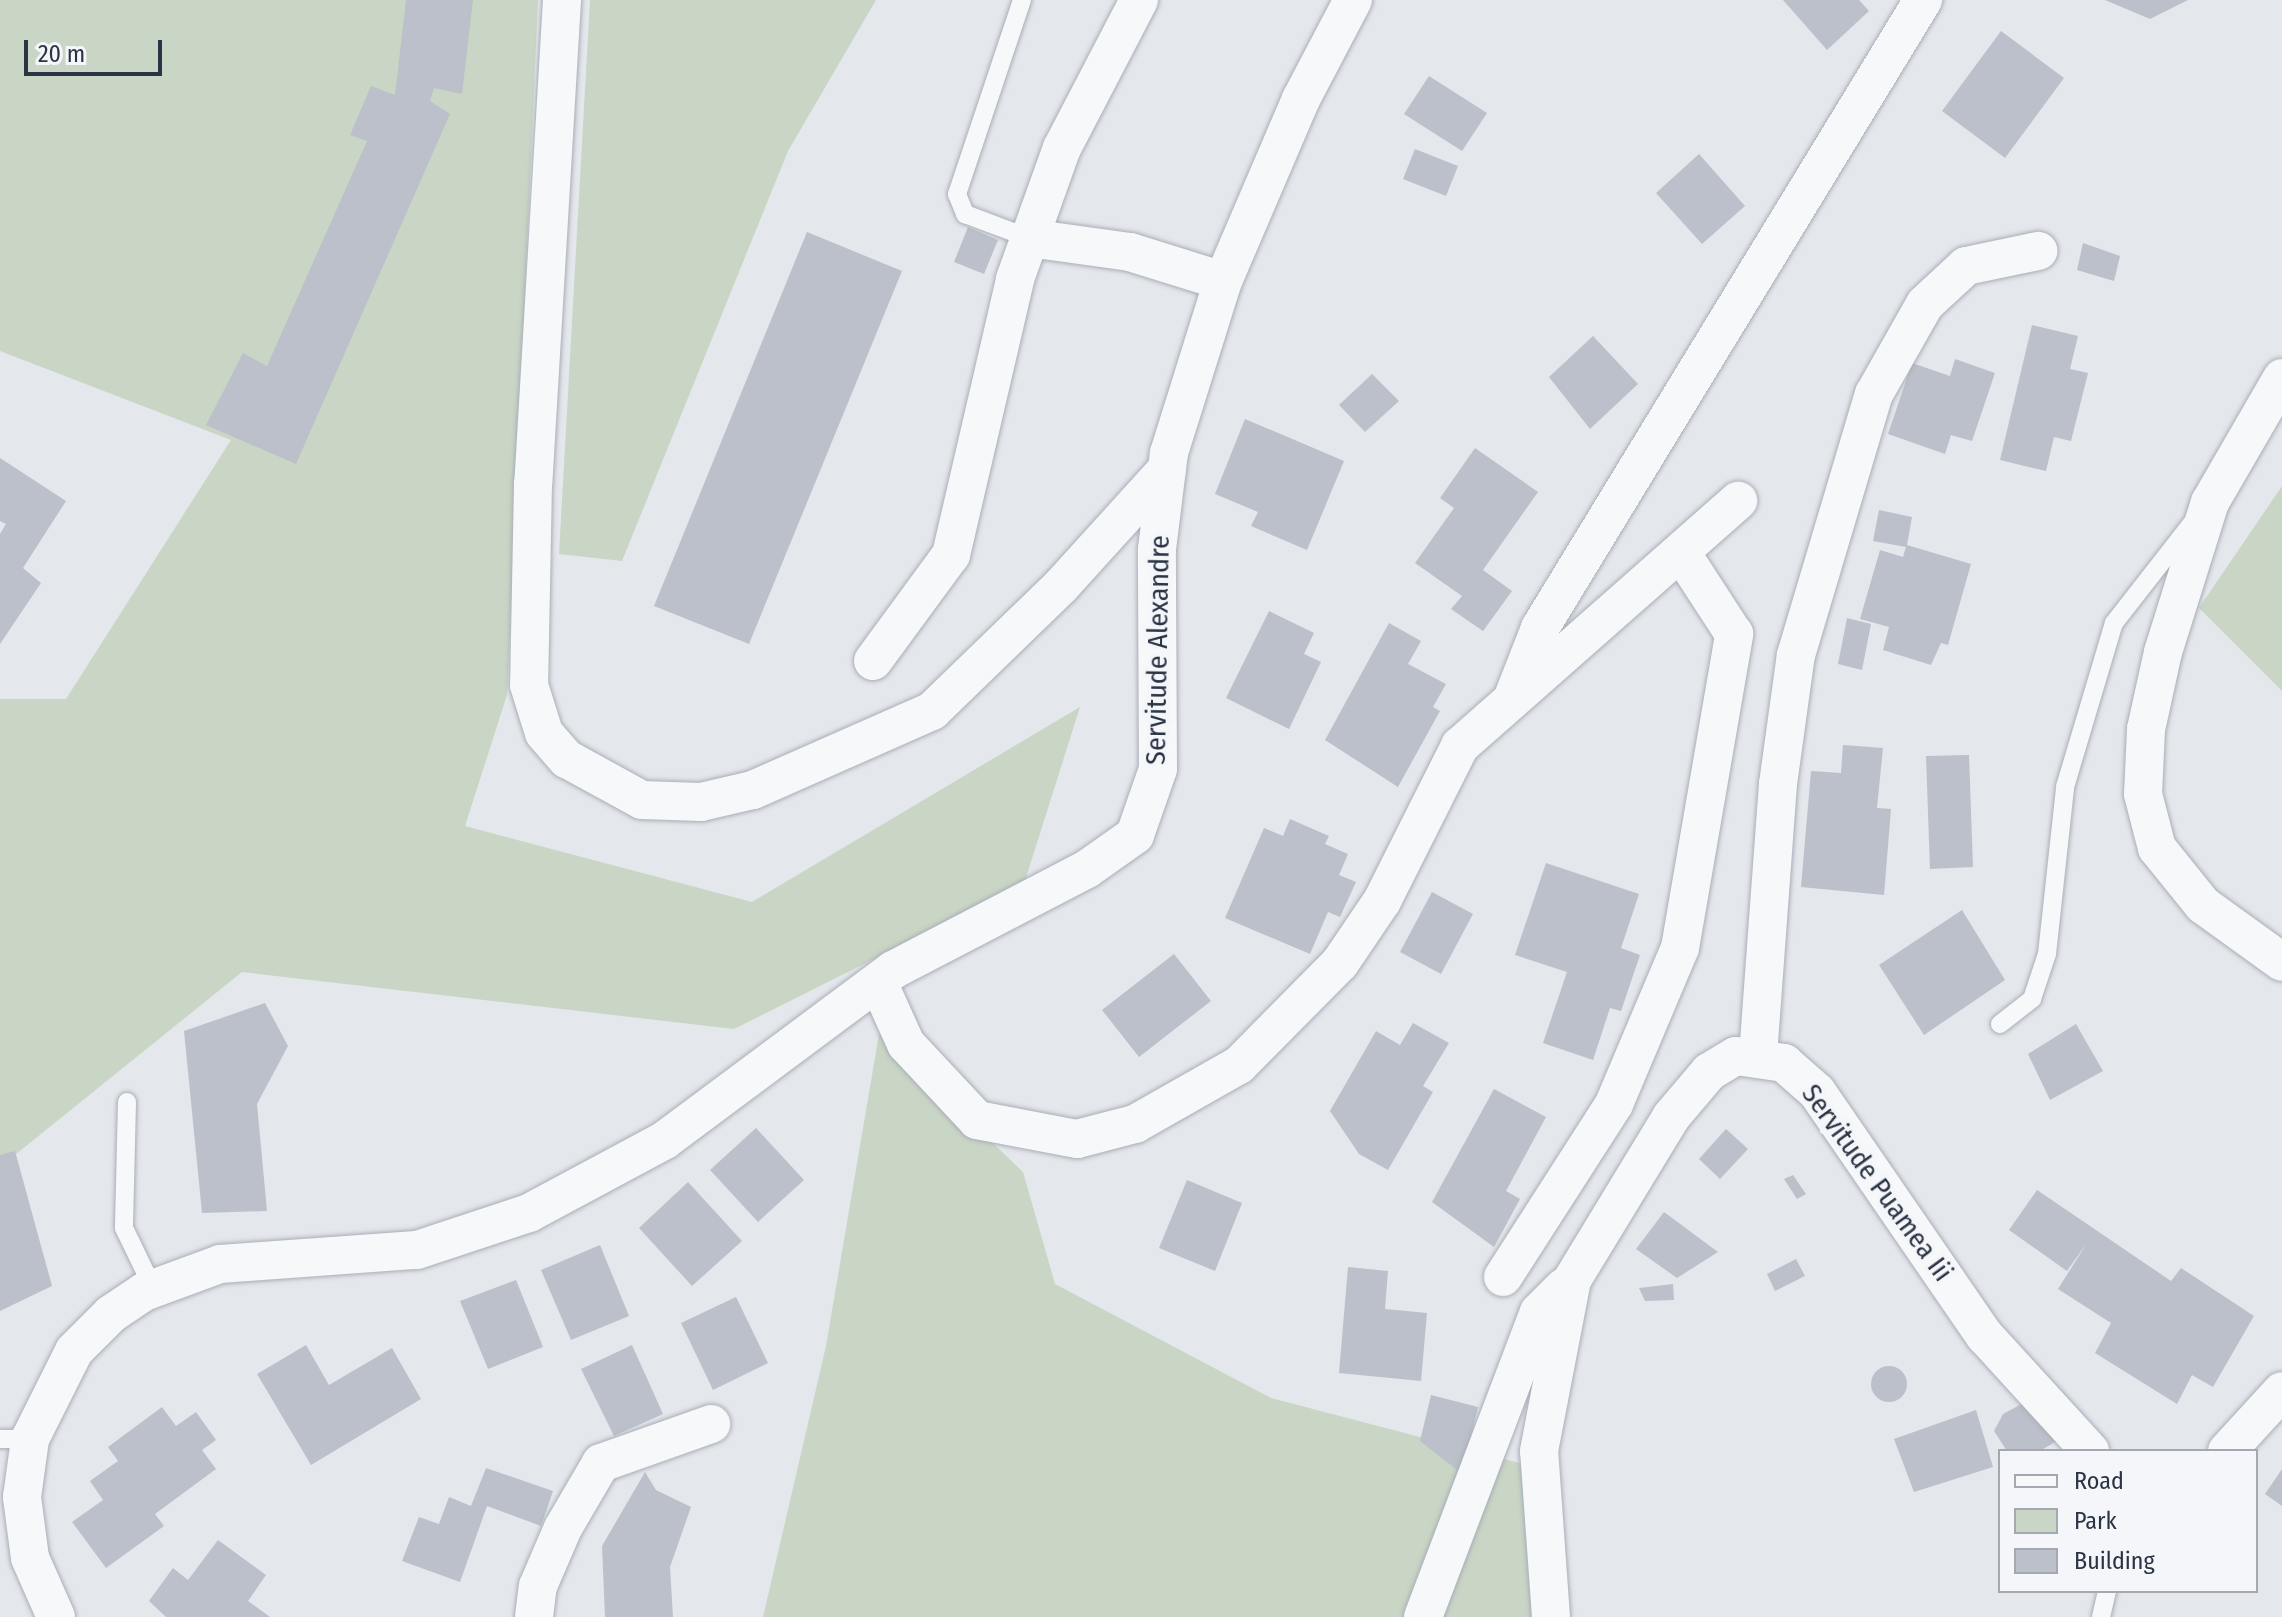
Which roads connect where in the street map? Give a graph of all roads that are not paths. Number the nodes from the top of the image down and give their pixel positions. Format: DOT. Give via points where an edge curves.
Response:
graph roads {
  1 [pos="562,0"];
  2 [pos="1022,0"];
  3 [pos="1139,0"];
  4 [pos="1353,0"];
  5 [pos="1923,0"];
  6 [pos="1029,238"];
  7 [pos="2038,251"];
  8 [pos="1223,281"];
  9 [pos="2282,378"];
  10 [pos="1167,469"];
  11 [pos="1738,501"];
  12 [pos="2210,502"];
  13 [pos="1682,554"];
  14 [pos="873,661"];
  15 [pos="1511,702"];
  16 [pos="2282,962"];
  17 [pos="878,982"];
  18 [pos="2000,1024"];
  19 [pos="1758,1056"];
  20 [pos="127,1102"];
  21 [pos="1503,1277"];
  22 [pos="1572,1280"];
  23 [pos="153,1288"];
  24 [pos="2282,1391"];
  25 [pos="711,1424"];
  26 [pos="15,1439"];
  27 [pos="2088,1449"];
  28 [pos="2229,1449"];
  29 [pos="2107,1593"];
  30 [pos="56,1617"];
  31 [pos="534,1617"];
  32 [pos="1423,1617"];
  33 [pos="1551,1617"];
  34 [pos="2101,1617"];
  1 -- 10 [label="street" via="533,483 529,685 544,733 567,759 642,800 701,802 753,790 932,711 1062,585"];
  2 -- 6 [label="lane" via="957,194 965,214"];
  3 -- 6 [label="street" via="1062,148"];
  4 -- 8 [label="street, Servitude Alexandre" via="1301,99"];
  5 -- 15 [label="street" via="1540,628"];
  6 -- 8 [label="street" via="1130,252"];
  6 -- 14 [label="street" via="951,555"];
  7 -- 19 [label="street" via="1966,266 1925,304 1874,394 1796,655 1778,784"];
  8 -- 10 [label="street, Servitude Alexandre"];
  9 -- 12 [label="street"];
  10 -- 17 [label="street, Servitude Alexandre" via="1157,549 1158,769 1135,835 1087,869"];
  11 -- 13 [label="street"];
  12 -- 16 [label="street" via="2163,652 2146,729 2143,794 2157,848 2203,905"];
  12 -- 18 [label="lane" via="2150,567 2114,623 2065,787 2047,954 2032,999"];
  13 -- 15 [label="street"];
  13 -- 21 [label="street" via="1725,609 1734,634 1680,948 1614,1104"];
  15 -- 17 [label="street" via="1460,746 1382,901 1340,963 1239,1065 1135,1124 1077,1139 977,1120 906,1044"];
  17 -- 23 [label="street, Servitude Alexandre" via="665,1140 529,1213 417,1250 220,1264"];
  19 -- 22 [label="street" via="1736,1056 1709,1072 1671,1117"];
  19 -- 27 [label="street, Servitude Puamea Iii" via="1784,1063 1817,1092 1985,1336"];
  20 -- 23 [label="lane" via="124,1228"];
  22 -- 32 [label="street" via="1539,1312"];
  22 -- 33 [label="street" via="1539,1451"];
  23 -- 26 [label="street, Servitude Alexandre" via="74,1351"];
  24 -- 28 [label="street"];
  25 -- 31 [label="street" via="601,1463 563,1528 538,1586"];
  26 -- 30 [label="street, Servitude Alexandre" via="30,1558"];
  29 -- 34 [label="lane"];
}
